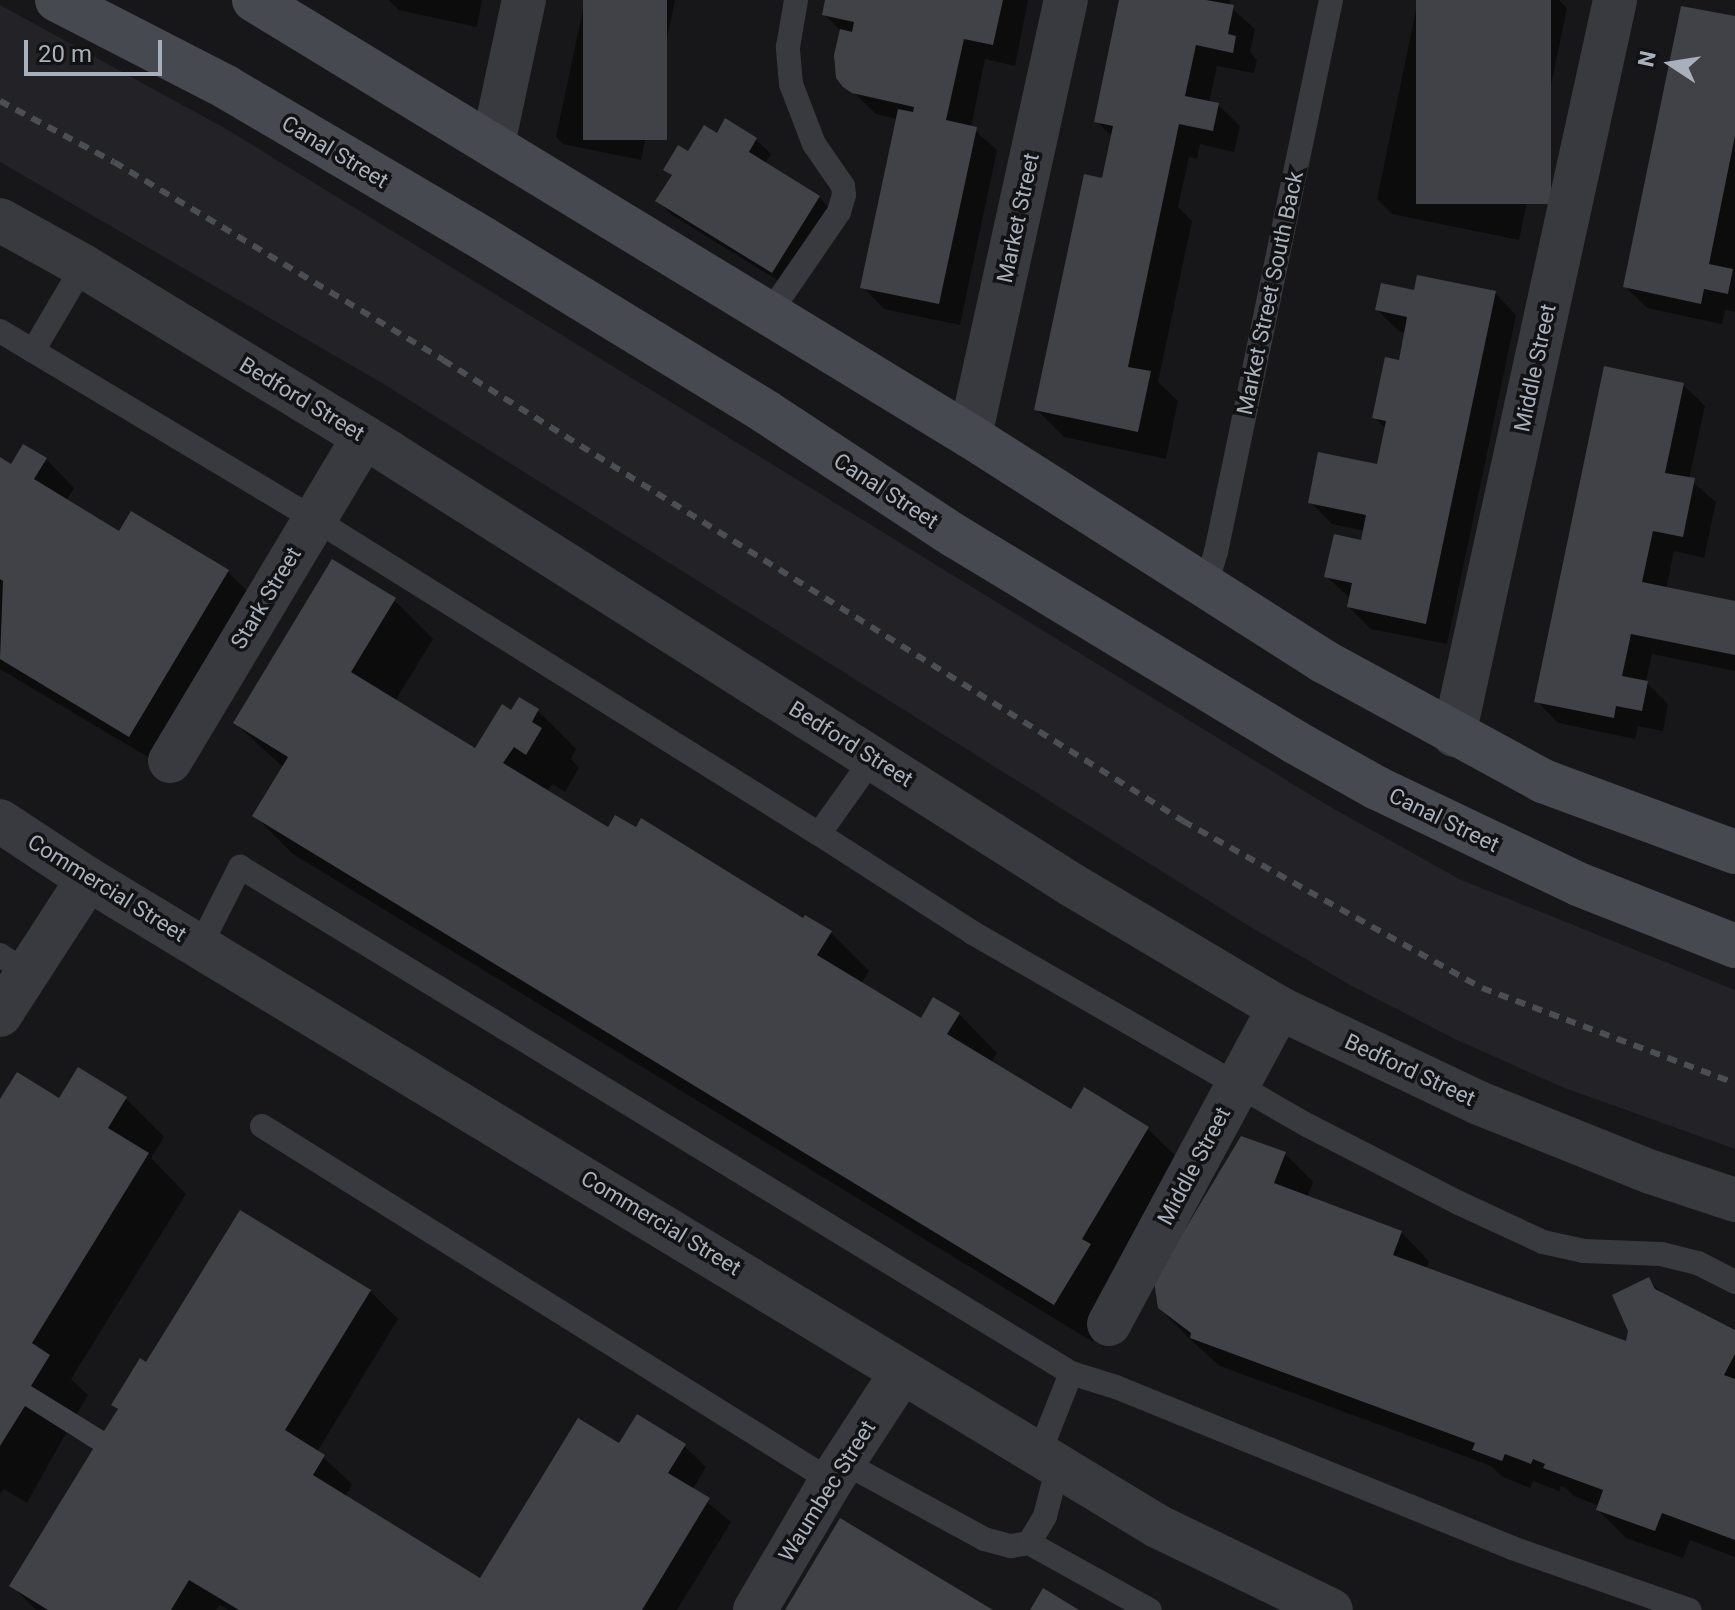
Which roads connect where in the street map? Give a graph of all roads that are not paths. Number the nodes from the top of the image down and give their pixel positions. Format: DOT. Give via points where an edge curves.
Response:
graph roads {
  1 [pos="57,0"];
  2 [pos="254,0"];
  3 [pos="524,0"];
  4 [pos="796,0"];
  5 [pos="1066,0"];
  6 [pos="1331,0"];
  7 [pos="1615,0"];
  8 [pos="493,144"];
  9 [pos="0,220"];
  10 [pos="83,266"];
  11 [pos="769,314"];
  12 [pos="0,331"];
  13 [pos="33,351"];
  14 [pos="970,436"];
  15 [pos="364,437"];
  16 [pos="313,518"];
  17 [pos="1206,586"];
  18 [pos="1454,735"];
  19 [pos="873,758"];
  20 [pos="170,761"];
  21 [pos="0,821"];
  22 [pos="819,834"];
  23 [pos="1734,844"];
  24 [pos="88,879"];
  25 [pos="200,946"];
  26 [pos="1735,946"];
  27 [pos="14,964"];
  28 [pos="1279,1008"];
  29 [pos="0,1015"];
  30 [pos="1237,1085"];
  31 [pos="262,1126"];
  32 [pos="1735,1200"];
  33 [pos="1735,1282"];
  34 [pos="1109,1324"];
  35 [pos="902,1372"];
  36 [pos="1071,1373"];
  37 [pos="1049,1460"];
  38 [pos="837,1472"];
  39 [pos="1029,1543"];
  40 [pos="755,1610"];
  41 [pos="1150,1610"];
  42 [pos="1331,1610"];
  43 [pos="1689,1610"];
  1 -- 26 [label="street, Canal Street" via="226,87 472,232 1295,742 1377,788 1578,884"];
  2 -- 8 [label="street"];
  3 -- 8 [label="street"];
  4 -- 11 [label="lane" via="788,47 791,84 814,144 844,195 839,212"];
  5 -- 14 [label="street, Market Street"];
  6 -- 17 [label="lane, Market Street South Back"];
  7 -- 18 [label="street, Middle Street"];
  8 -- 11 [label="street"];
  9 -- 10 [label="street, Bedford Street"];
  10 -- 13 [label="lane"];
  10 -- 15 [label="street, Bedford Street"];
  11 -- 14 [label="street"];
  12 -- 13 [label="lane"];
  13 -- 16 [label="lane"];
  14 -- 17 [label="street"];
  15 -- 16 [label="street, Stark Street"];
  15 -- 19 [label="street, Bedford Street"];
  16 -- 20 [label="street, Stark Street"];
  16 -- 22 [label="lane"];
  17 -- 18 [label="street" via="1323,661"];
  18 -- 23 [label="street" via="1543,781"];
  19 -- 22 [label="lane"];
  19 -- 28 [label="street, Bedford Street"];
  21 -- 24 [label="street, Commercial Street"];
  22 -- 30 [label="lane" via="973,933"];
  24 -- 25 [label="street, Commercial Street"];
  24 -- 27 [label="street"];
  25 -- 35 [label="street, Commercial Street"];
  25 -- 36 [label="lane" via="240,867"];
  27 -- 29 [label="street"];
  28 -- 30 [label="street, Middle Street"];
  28 -- 32 [label="street, Bedford Street" via="1479,1103"];
  30 -- 33 [label="lane" via="1543,1242 1584,1251 1661,1254 1698,1263"];
  30 -- 34 [label="street, Middle Street"];
  31 -- 38 [label="lane"];
  35 -- 37 [label="street, Commercial Street"];
  35 -- 38 [label="street, Waumbec Street"];
  36 -- 37 [label="lane"];
  36 -- 43 [label="lane" via="1512,1548"];
  37 -- 39 [label="lane" via="1045,1516"];
  37 -- 42 [label="street, Commercial Street" via="1157,1526"];
  38 -- 39 [label="lane" via="984,1539 1011,1546"];
  38 -- 40 [label="street, Waumbec Street"];
  39 -- 41 [label="lane"];
}
